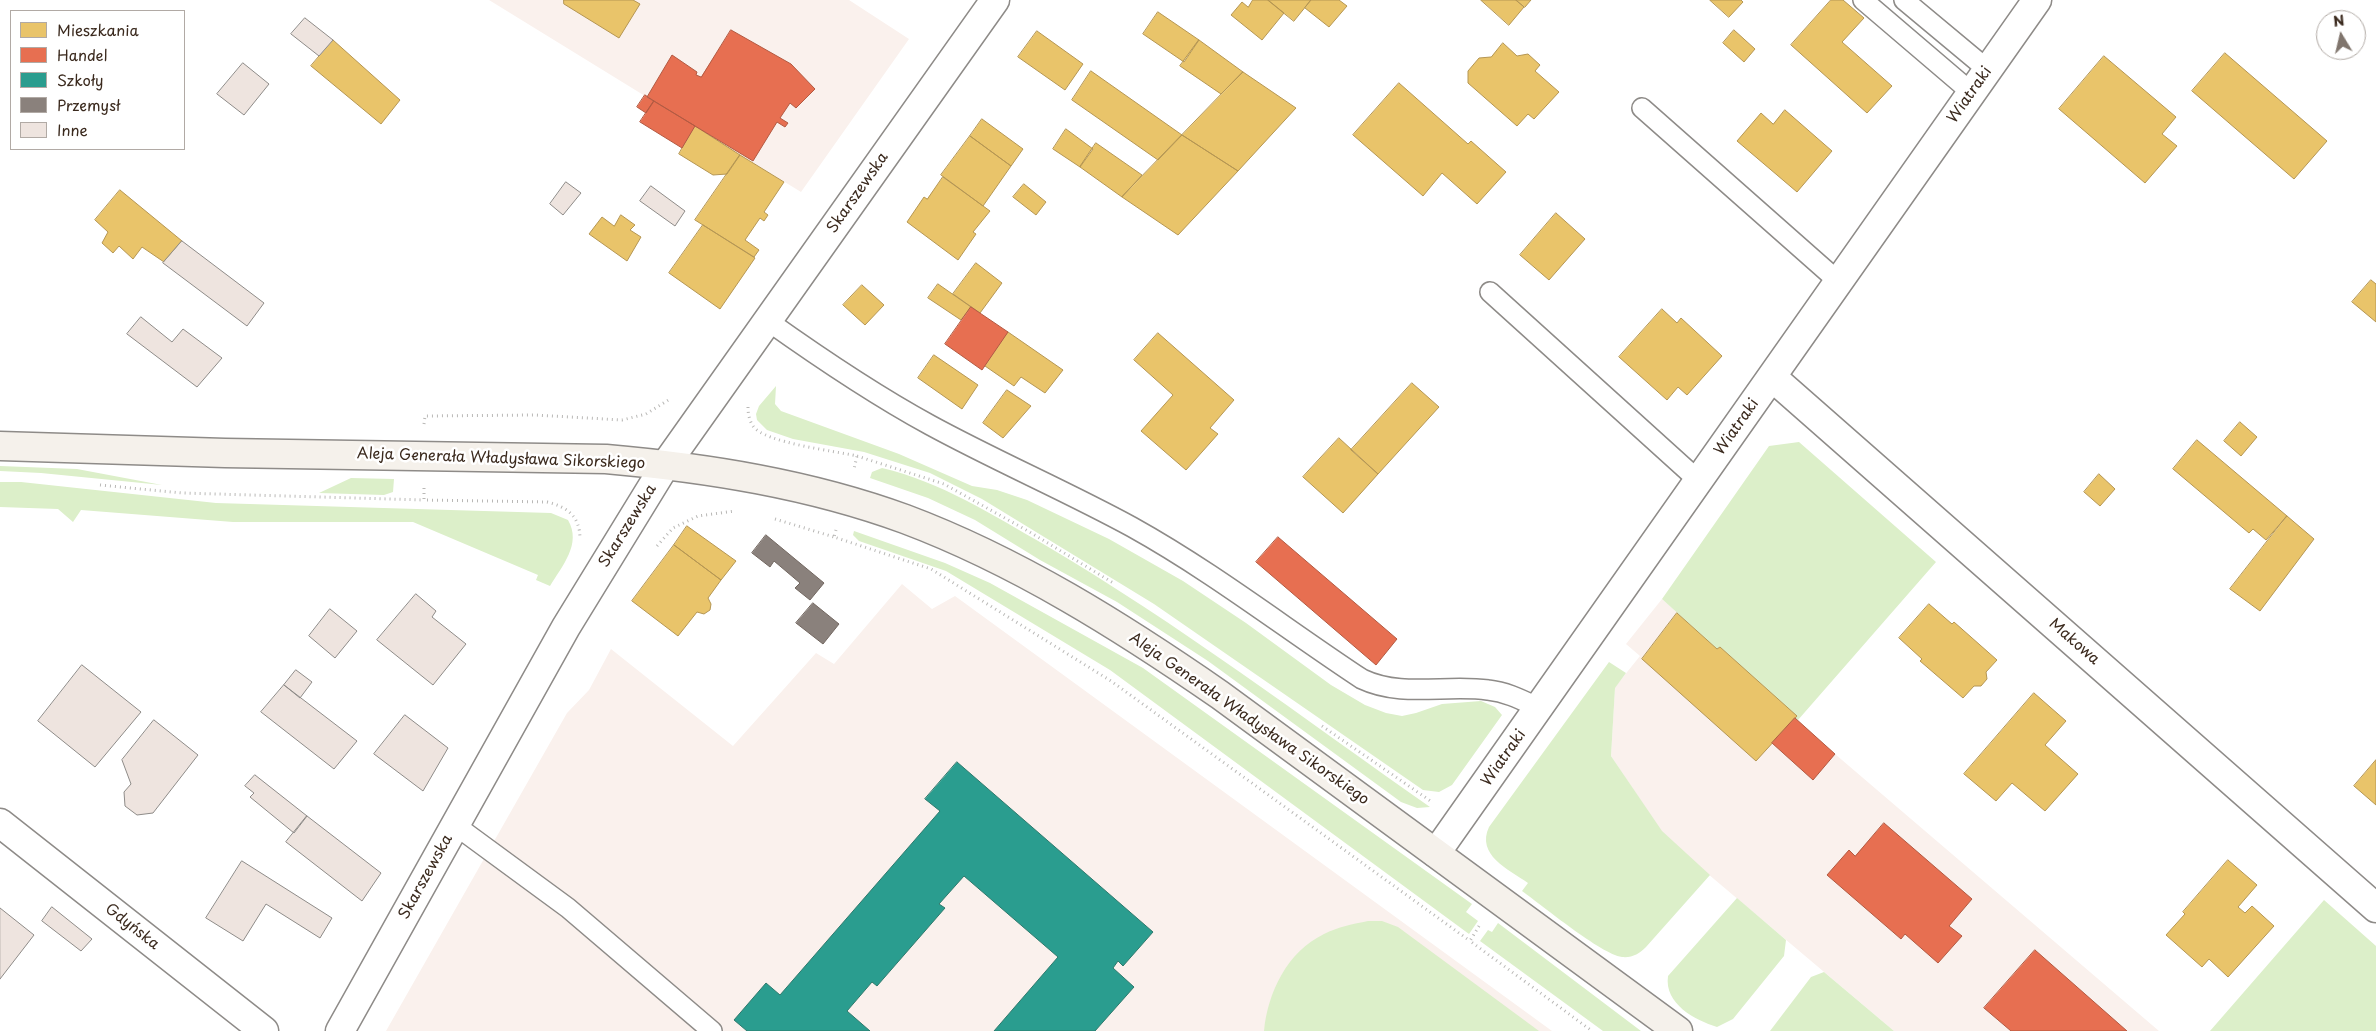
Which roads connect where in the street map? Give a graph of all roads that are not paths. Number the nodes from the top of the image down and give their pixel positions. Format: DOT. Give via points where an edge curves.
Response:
graph roads {
  1 [pos="995,0"];
  2 [pos="1863,0"];
  3 [pos="1904,0"];
  4 [pos="2037,0"];
  5 [pos="1988,70"];
  6 [pos="1972,93"];
  7 [pos="1642,108"];
  8 [pos="1839,282"];
  9 [pos="1490,292"];
  10 [pos="768,321"];
  11 [pos="1772,377"];
  12 [pos="0,446"];
  13 [pos="666,464"];
  14 [pos="1699,481"];
  15 [pos="1539,708"];
  16 [pos="0,823"];
  17 [pos="455,825"];
  18 [pos="1436,853"];
  19 [pos="2376,908"];
  20 [pos="264,1031"];
  21 [pos="340,1031"];
  22 [pos="712,1031"];
  23 [pos="1678,1031"];
  1 -- 10 [label="street, Skarszewska"];
  2 -- 6 [label="lane"];
  3 -- 5 [label="lane"];
  4 -- 5 [label="street, Wiatraki"];
  5 -- 6 [label="street, Wiatraki"];
  6 -- 8 [label="street, Wiatraki"];
  7 -- 8 [label="lane"];
  8 -- 11 [label="street, Wiatraki"];
  9 -- 14 [label="lane"];
  10 -- 13 [label="street, Skarszewska"];
  10 -- 15 [label="lane" via="828,364 929,424 1041,479 1199,567 1362,679 1396,690 1508,693"];
  11 -- 14 [label="street, Wiatraki"];
  11 -- 19 [label="street, Makowa"];
  12 -- 13 [label="main road, Aleja Generała Władysława Sikorskiego" via="576,458"];
  13 -- 17 [label="street, Skarszewska" via="566,627"];
  13 -- 18 [label="main road, Aleja Generała Władysława Sikorskiego" via="789,485 847,500 952,539 1092,612 1157,651"];
  14 -- 15 [label="street, Wiatraki"];
  15 -- 18 [label="street, Wiatraki"];
  16 -- 20 [label="street, Gdyńska"];
  17 -- 21 [label="street, Skarszewska"];
  17 -- 22 [label="lane" via="568,908"];
  18 -- 23 [label="main road, Aleja Generała Władysława Sikorskiego"];
}
